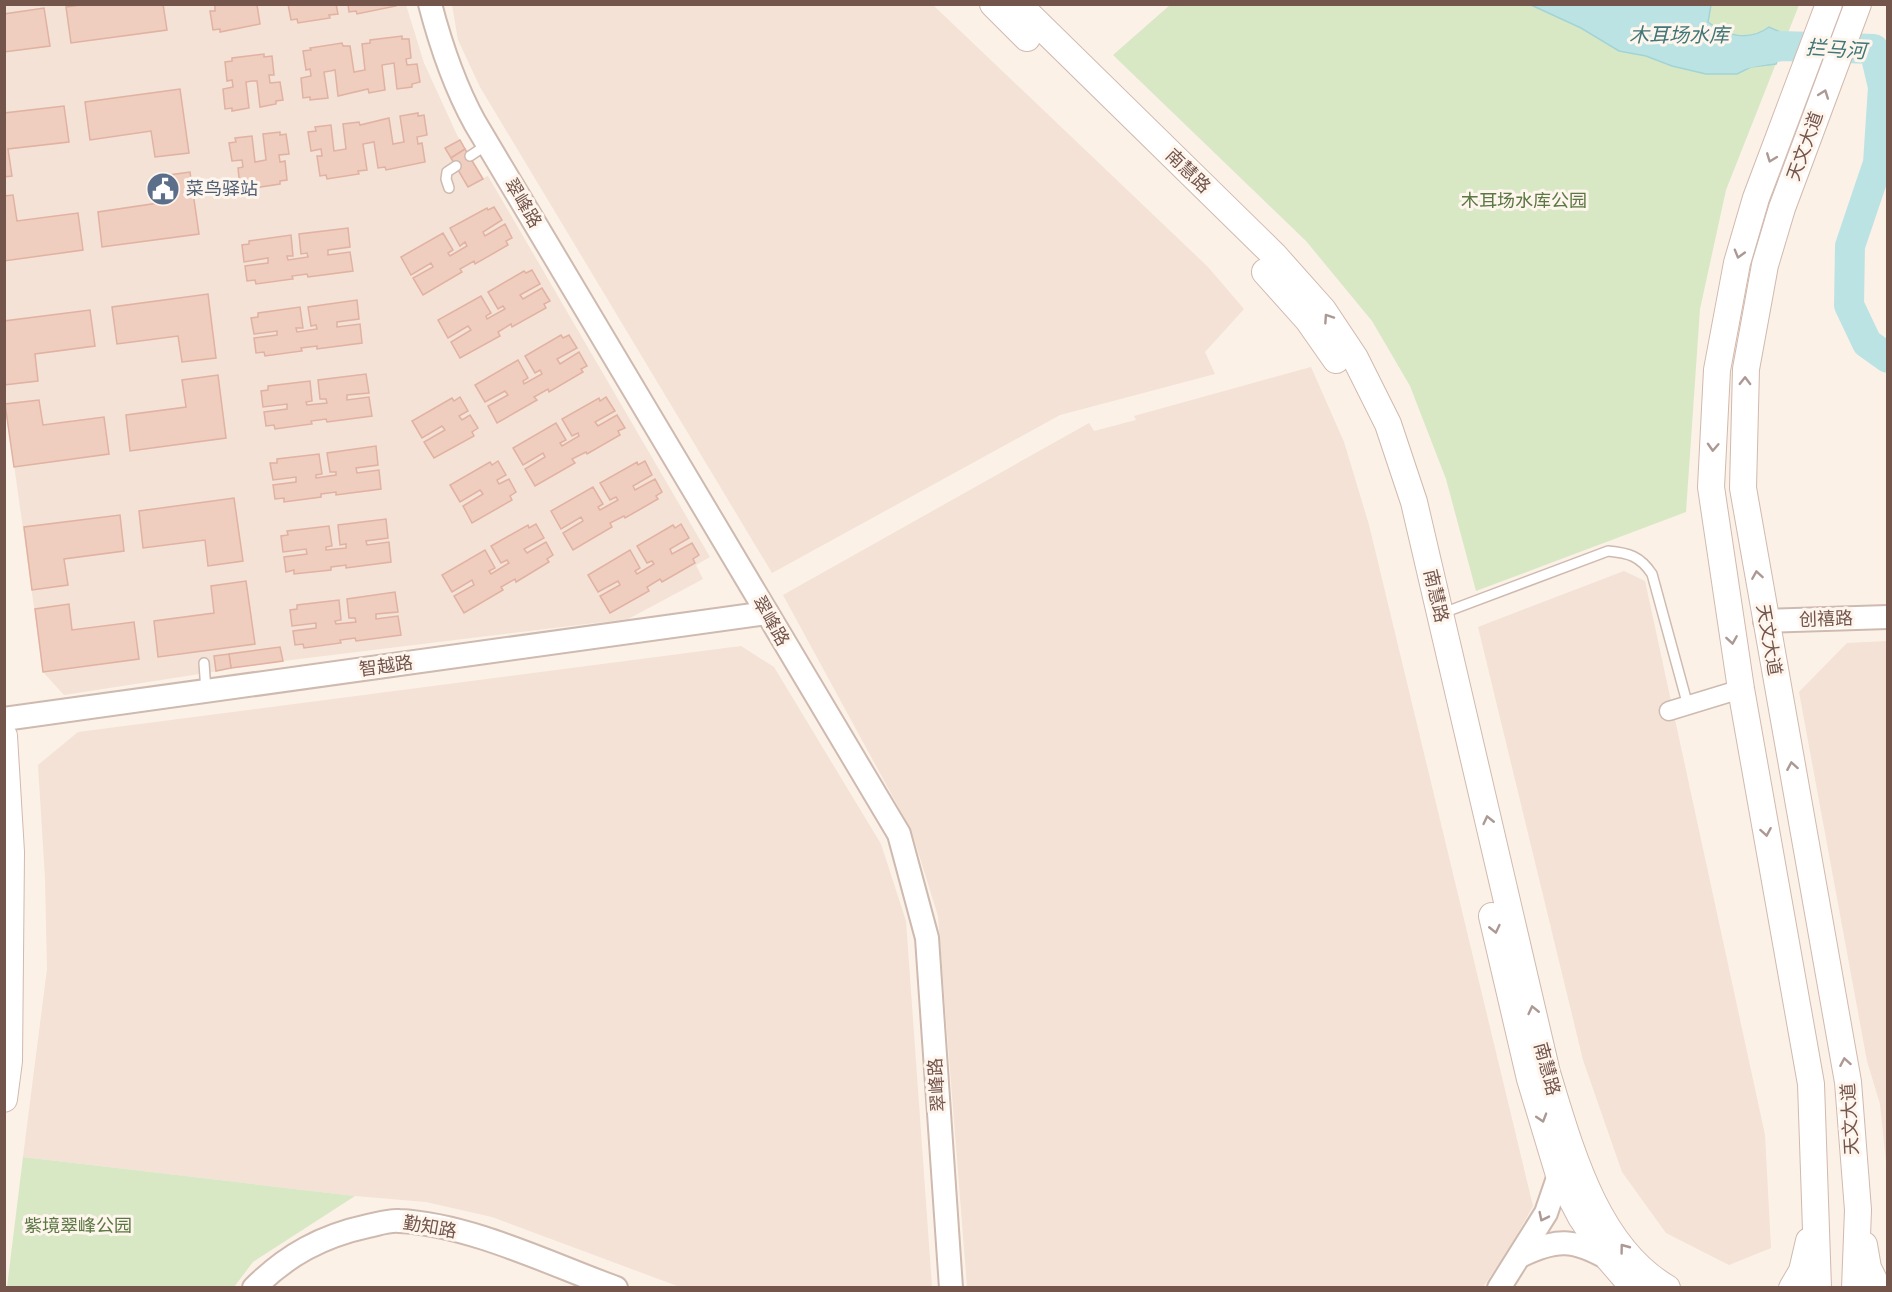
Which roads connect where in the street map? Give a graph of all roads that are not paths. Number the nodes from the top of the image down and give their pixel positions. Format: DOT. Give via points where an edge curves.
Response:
graph roads {
  1 [pos="430,4"];
  2 [pos="993,4"];
  3 [pos="1018,4"];
  4 [pos="1829,4"];
  5 [pos="1858,4"];
  6 [pos="456,166"];
  7 [pos="449,188"];
  8 [pos="767,613"];
  9 [pos="1440,614"];
  10 [pos="1887,617"];
  11 [pos="1765,621"];
  12 [pos="204,663"];
  13 [pos="1740,689"];
  14 [pos="206,691"];
  15 [pos="1688,706"];
  16 [pos="1669,711"];
  17 [pos="4,719"];
  18 [pos="4,736"];
  19 [pos="4,1099"];
  20 [pos="1852,1164"];
  21 [pos="1815,1167"];
  22 [pos="1559,1175"];
  23 [pos="1816,1208"];
  24 [pos="1858,1210"];
  25 [pos="1520,1256"];
  26 [pos="1609,1259"];
  27 [pos="254,1287"];
  28 [pos="616,1287"];
  29 [pos="951,1287"];
  30 [pos="1499,1287"];
  31 [pos="1634,1287"];
  32 [pos="1666,1287"];
  33 [pos="1792,1287"];
  34 [pos="1818,1287"];
  35 [pos="1855,1287"];
  36 [pos="1878,1287"];
  1 -- 8 [label="street, 翠峰路" via="441,48 478,150"];
  2 -- 22 [label="main road, 南慧路, one-way" via="1262,268 1342,368 1372,430 1398,506 1530,1079"];
  9 -- 3 [label="main road, 南慧路, one-way" via="1414,502 1388,424 1355,358 1323,310 1274,255"];
  4 -- 13 [label="main road, 天文大道, one-way" via="1756,198 1737,263 1717,370 1711,486"];
  11 -- 5 [label="main road, 天文大道, one-way" via="1743,488 1746,369 1765,264 1782,208"];
  6 -- 7 [label="lane" via="447,172"];
  8 -- 14 [label="street, 智越路"];
  8 -- 29 [label="street, 翠峰路" via="899,834 915,886 927,938"];
  9 -- 15 [label="lane" via="1608,551 1628,552 1643,560 1652,574"];
  32 -- 9 [label="main road, 南慧路, one-way" via="1649,1277 1624,1250 1576,1166 1547,1073"];
  10 -- 11 [label="street, 创禧路"];
  20 -- 11 [label="main road, 天文大道, one-way" via="1848,1082"];
  12 -- 14 [label="lane"];
  13 -- 15 [label="street"];
  13 -- 21 [label="main road, 天文大道, one-way" via="1811,1084"];
  14 -- 17 [label="street, 智越路"];
  15 -- 16 [label="street"];
  18 -- 19 [label="main road" via="11,852 9,1061"];
  20 -- 21 [label="main road" via="1849,1183 1836,1192 1825,1185"];
  20 -- 24 [label="main road, 天文大道"];
  21 -- 23 [label="main road, 天文大道"];
  22 -- 25 [label="street, one-way" via="1546,1213"];
  22 -- 26 [label="main road, 南慧路"];
  23 -- 33 [label="main road" via="1802,1271"];
  23 -- 34 [label="main road, 天文大道"];
  24 -- 35 [label="main road, 天文大道"];
  24 -- 36 [label="main road" via="1868,1268"];
  25 -- 26 [label="street" via="1555,1243 1584,1245"];
  25 -- 30 [label="street"];
  26 -- 31 [label="main road, 南慧路"];
  27 -- 28 [label="street, 勤知路" via="305,1247 339,1232 396,1220 473,1236"];
}
